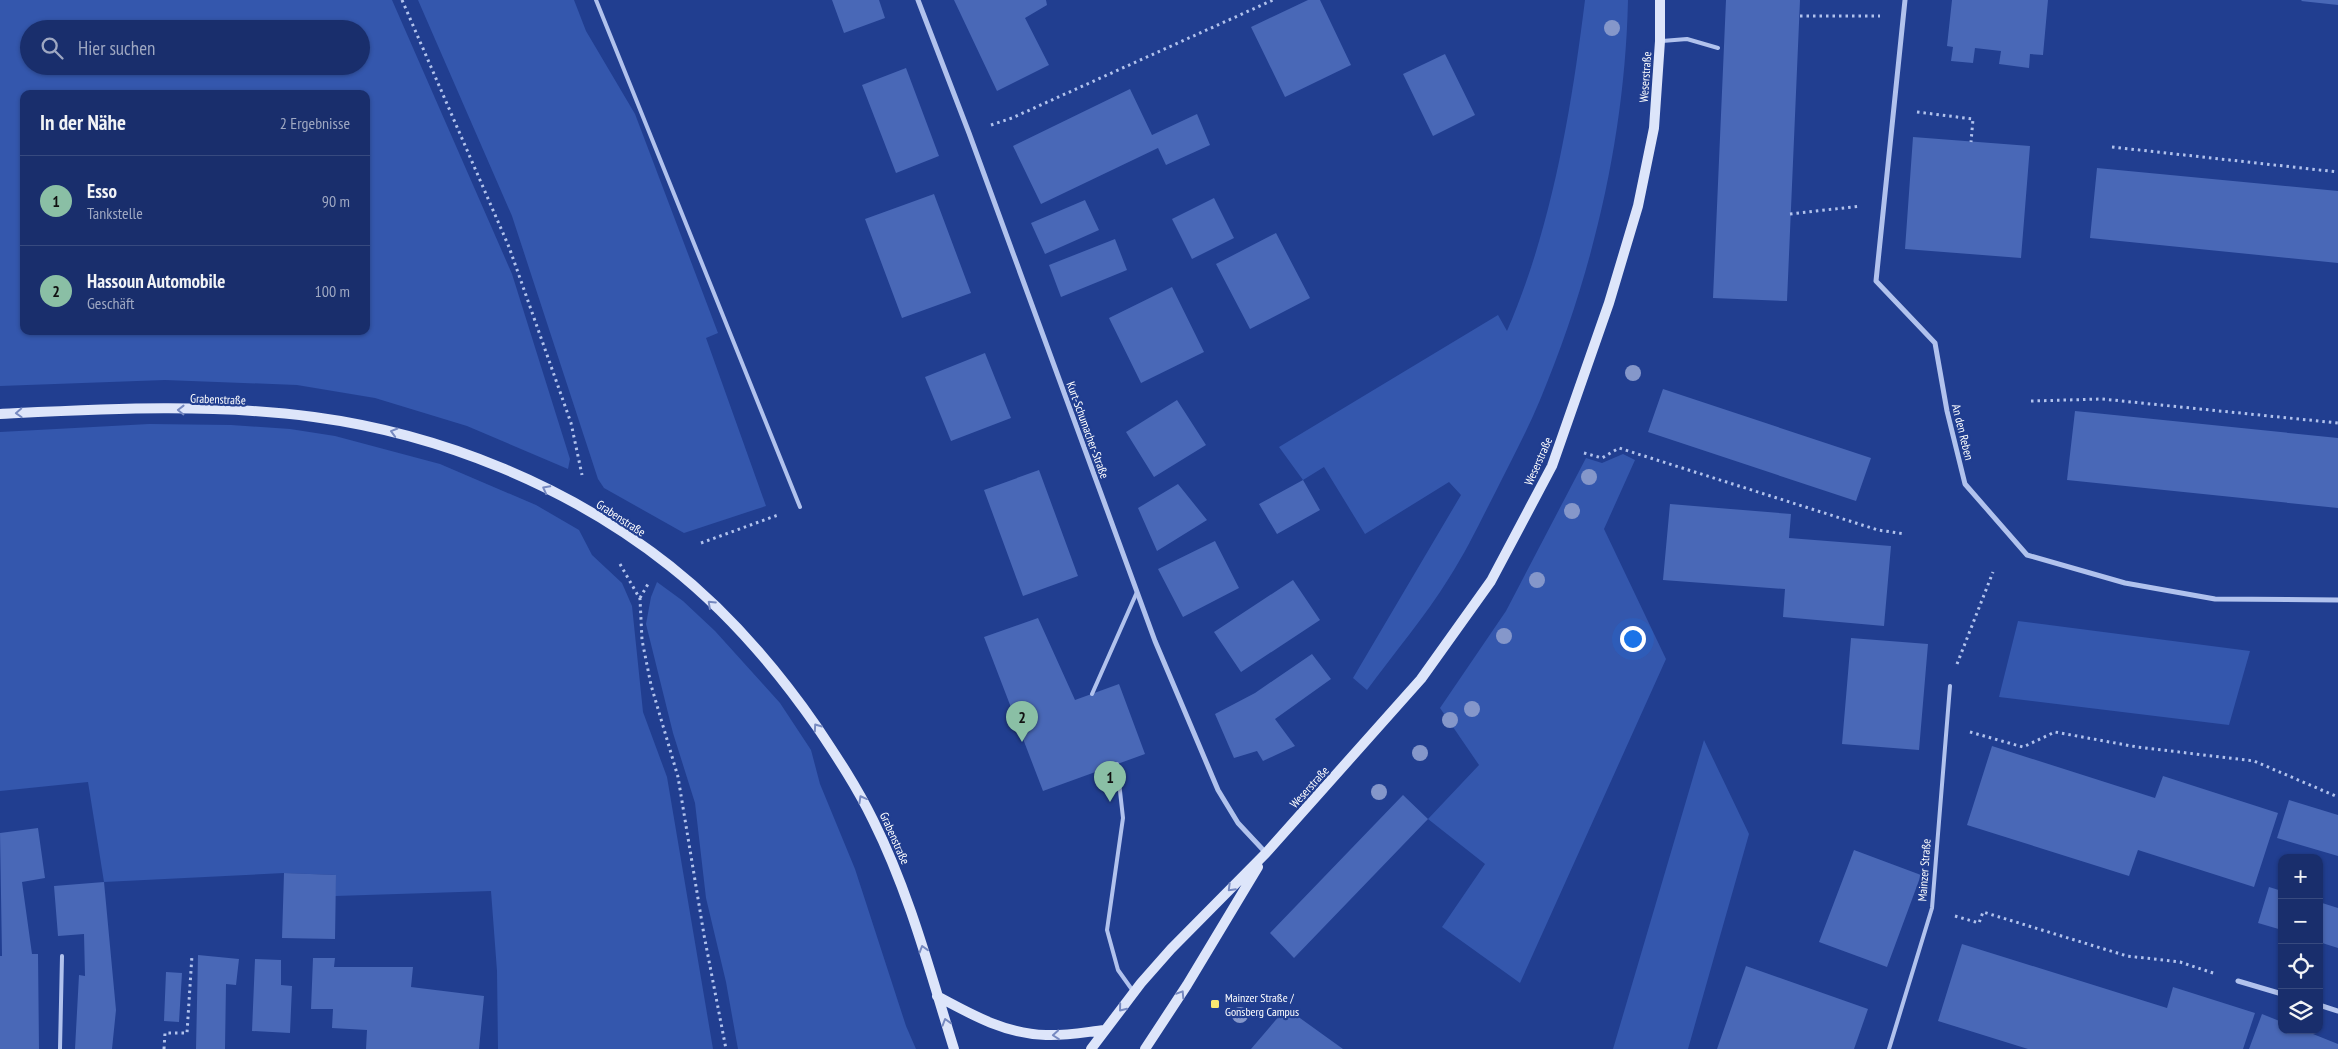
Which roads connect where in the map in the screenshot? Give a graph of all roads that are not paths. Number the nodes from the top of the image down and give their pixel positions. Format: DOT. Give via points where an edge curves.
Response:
graph roads {
  1 [pos="596,0"];
  2 [pos="918,0"];
  3 [pos="1660,0"];
  4 [pos="1905,0"];
  5 [pos="1660,41"];
  6 [pos="1718,48"];
  7 [pos="0,414"];
  8 [pos="800,507"];
  9 [pos="1136,592"];
  10 [pos="2338,600"];
  11 [pos="1950,686"];
  12 [pos="1092,694"];
  13 [pos="1117,764"];
  14 [pos="1266,853"];
  15 [pos="62,956"];
  16 [pos="2238,981"];
  17 [pos="1134,993"];
  18 [pos="2278,993"];
  19 [pos="937,996"];
  20 [pos="2323,1006"];
  21 [pos="2338,1011"];
  22 [pos="1105,1030"];
  23 [pos="60,1049"];
  24 [pos="954,1049"];
  25 [pos="1091,1049"];
  26 [pos="1145,1049"];
  27 [pos="1889,1049"];
  1 -- 8 [label="lane"];
  2 -- 9 [label="street, Kurt-Schumacher-Straße"];
  3 -- 5 [label="street, Weserstraße"];
  4 -- 10 [label="street, An den Reben" via="1876,281 1935,344 1947,412 1965,484 2027,556 2125,584 2215,599"];
  5 -- 6 [label="lane" via="1687,39"];
  5 -- 14 [label="street, Weserstraße" via="1654,128 1638,206 1609,303 1552,466 1491,581 1421,679"];
  19 -- 7 [label="street, Grabenstraße, one-way" via="904,889 873,820 844,767 789,686 760,653 671,567 628,536 524,478 456,450 385,430 313,417 239,411 115,408"];
  9 -- 12 [label="lane"];
  9 -- 14 [label="street, Kurt-Schumacher-Straße" via="1218,790 1238,823"];
  11 -- 27 [label="lane, Mainzer Straße" via="1932,908"];
  13 -- 17 [label="lane" via="1123,818 1107,930 1118,970"];
  14 -- 17 [label="street, Weserstraße, one-way" via="1171,949"];
  26 -- 14 [label="street, Weserstraße, one-way"];
  15 -- 23 [label="lane"];
  16 -- 18 [label="street"];
  17 -- 22 [label="street, Weserstraße, one-way"];
  22 -- 19 [label="street, one-way" via="1028,1034 982,1020"];
  24 -- 19 [label="street, Grabenstraße, one-way"];
  20 -- 21 [label="street"];
  22 -- 25 [label="street, Weserstraße"];
}
